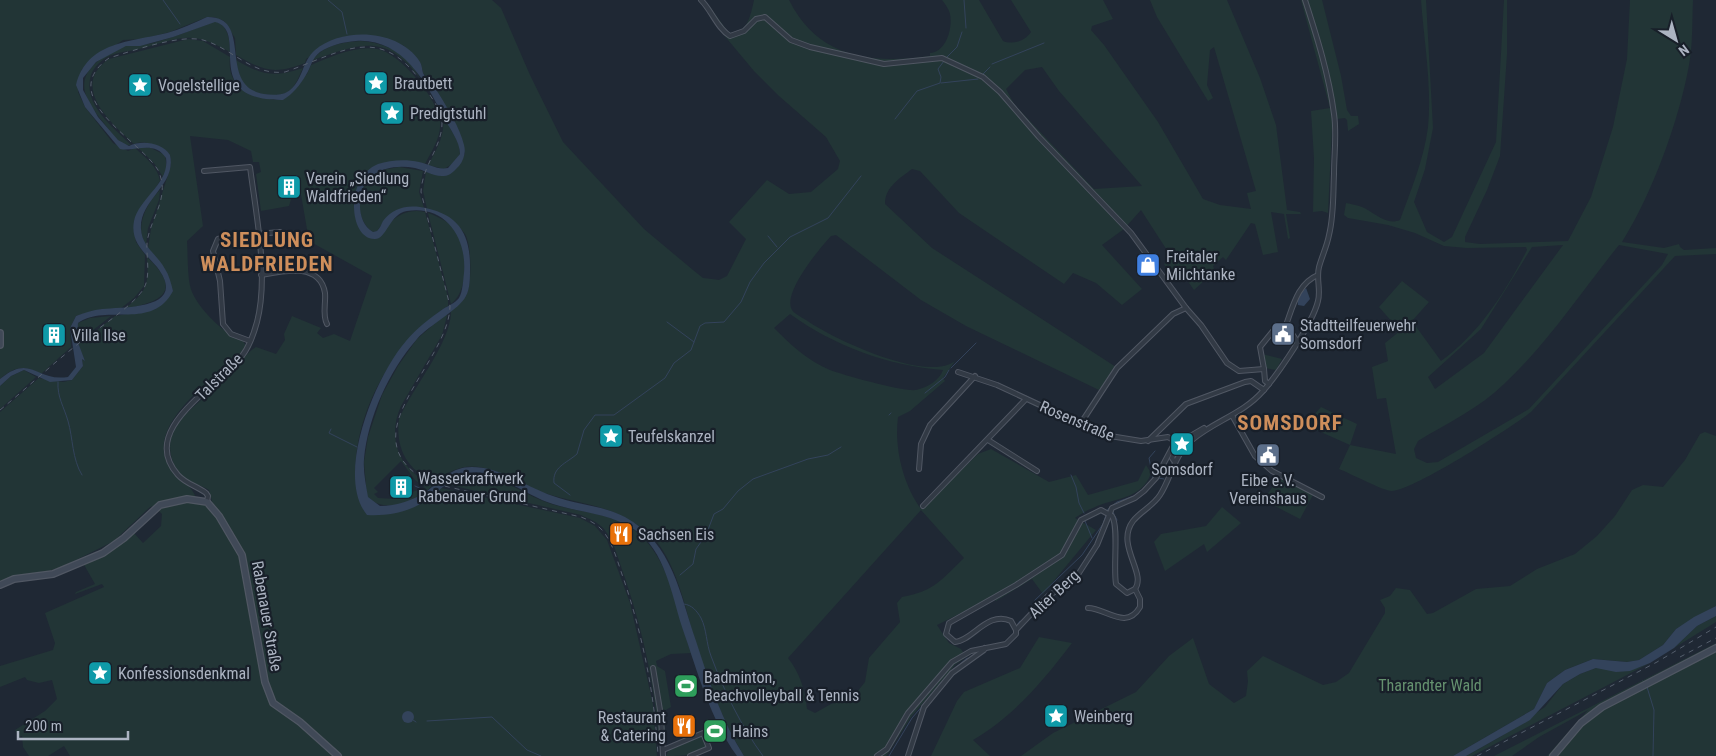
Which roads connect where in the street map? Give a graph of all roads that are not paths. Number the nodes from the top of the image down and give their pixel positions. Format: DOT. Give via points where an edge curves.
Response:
graph roads {
  1 [pos="701,0"];
  2 [pos="1305,0"];
  3 [pos="204,171"];
  4 [pos="280,232"];
  5 [pos="258,234"];
  6 [pos="262,275"];
  7 [pos="1318,275"];
  8 [pos="1186,308"];
  9 [pos="327,324"];
  10 [pos="1286,324"];
  11 [pos="0,334"];
  12 [pos="250,341"];
  13 [pos="1297,341"];
  14 [pos="0,345"];
  15 [pos="1264,370"];
  16 [pos="958,372"];
  17 [pos="976,376"];
  18 [pos="1269,384"];
  19 [pos="1264,390"];
  20 [pos="1026,399"];
  21 [pos="1233,417"];
  22 [pos="1082,423"];
  23 [pos="1204,428"];
  24 [pos="988,440"];
  25 [pos="1148,441"];
  26 [pos="1178,443"];
  27 [pos="1174,462"];
  28 [pos="919,469"];
  29 [pos="1037,470"];
  30 [pos="1322,497"];
  31 [pos="207,502"];
  32 [pos="923,506"];
  33 [pos="1107,512"];
  34 [pos="0,586"];
  35 [pos="1136,589"];
  36 [pos="1088,608"];
  37 [pos="1016,630"];
  38 [pos="985,648"];
  39 [pos="1716,648"];
  40 [pos="652,668"];
  41 [pos="663,750"];
  42 [pos="338,756"];
  43 [pos="663,756"];
  44 [pos="690,756"];
  45 [pos="876,756"];
  46 [pos="908,756"];
  47 [pos="1553,756"];
  1 -- 8 [label="street" via="724,33 730,36 744,31 756,18 765,18 791,40 810,47 884,64 942,58 983,77 1131,233"];
  2 -- 7 [label="street" via="1327,77 1335,125 1332,221"];
  3 -- 5 [label="street, Talstraße" via="250,167"];
  4 -- 5 [label="street"];
  5 -- 6 [label="street, Talstraße"];
  5 -- 12 [label="street" via="218,239 213,251 224,324 231,334"];
  6 -- 9 [label="street" via="299,270 313,274 320,280 325,293"];
  6 -- 12 [label="street, Talstraße" via="257,322"];
  7 -- 10 [label="street" via="1297,295"];
  7 -- 13 [label="street" via="1318,301"];
  8 -- 15 [label="street" via="1233,369"];
  8 -- 22 [label="street" via="1173,314 1117,368"];
  10 -- 13 [label="street"];
  10 -- 15 [label="street" via="1274,331 1260,347"];
  11 -- 14 [label="main road"];
  12 -- 31 [label="street, Talstraße" via="241,358 183,413 169,435 171,467 185,482 206,493"];
  13 -- 18 [label="street"];
  15 -- 18 [label="street" via="1265,381"];
  16 -- 17 [label="street, Rosenstraße"];
  17 -- 20 [label="street, Rosenstraße"];
  17 -- 28 [label="street" via="930,426 921,444"];
  18 -- 19 [label="street"];
  19 -- 21 [label="street"];
  19 -- 25 [label="street" via="1251,381 1244,382 1190,403"];
  20 -- 22 [label="street, Rosenstraße"];
  20 -- 24 [label="street"];
  21 -- 27 [label="street" via="1199,434"];
  21 -- 30 [label="street" via="1255,456 1272,471"];
  22 -- 25 [label="street, Rosenstraße" via="1104,436"];
  23 -- 26 [label="street"];
  24 -- 29 [label="street"];
  24 -- 32 [label="street"];
  25 -- 26 [label="street, Rosenstraße" via="1168,437"];
  26 -- 27 [label="street" via="1172,458"];
  26 -- 33 [label="street" via="1144,491"];
  27 -- 35 [label="street" via="1160,494 1131,526 1127,543 1139,580"];
  31 -- 34 [label="main road" via="187,499 165,504 103,553 53,574 14,579"];
  31 -- 42 [label="main road, Rabenauer Straße" via="242,555 269,698"];
  33 -- 35 [label="street" via="1116,523 1116,584 1127,593"];
  33 -- 37 [label="street, Alter Berg" via="1097,545 1079,573 1048,596"];
  33 -- 37 [label="street" via="1091,513 1081,520 1062,555 1016,585 955,618 949,623 946,634 954,642 961,642 976,628 1001,619 1011,621"];
  35 -- 36 [label="street" via="1140,607 1127,618 1117,619 1096,608"];
  37 -- 38 [label="street, Alter Berg" via="1010,642"];
  38 -- 45 [label="street, Alter Berg" via="971,651 952,662 908,713 887,748"];
  38 -- 46 [label="street" via="952,673 924,707"];
  39 -- 47 [label="main road" via="1606,704 1592,714"];
  40 -- 41 [label="street" via="661,716"];
  41 -- 43 [label="street"];
  41 -- 44 [label="street" via="704,733 709,748"];
}
